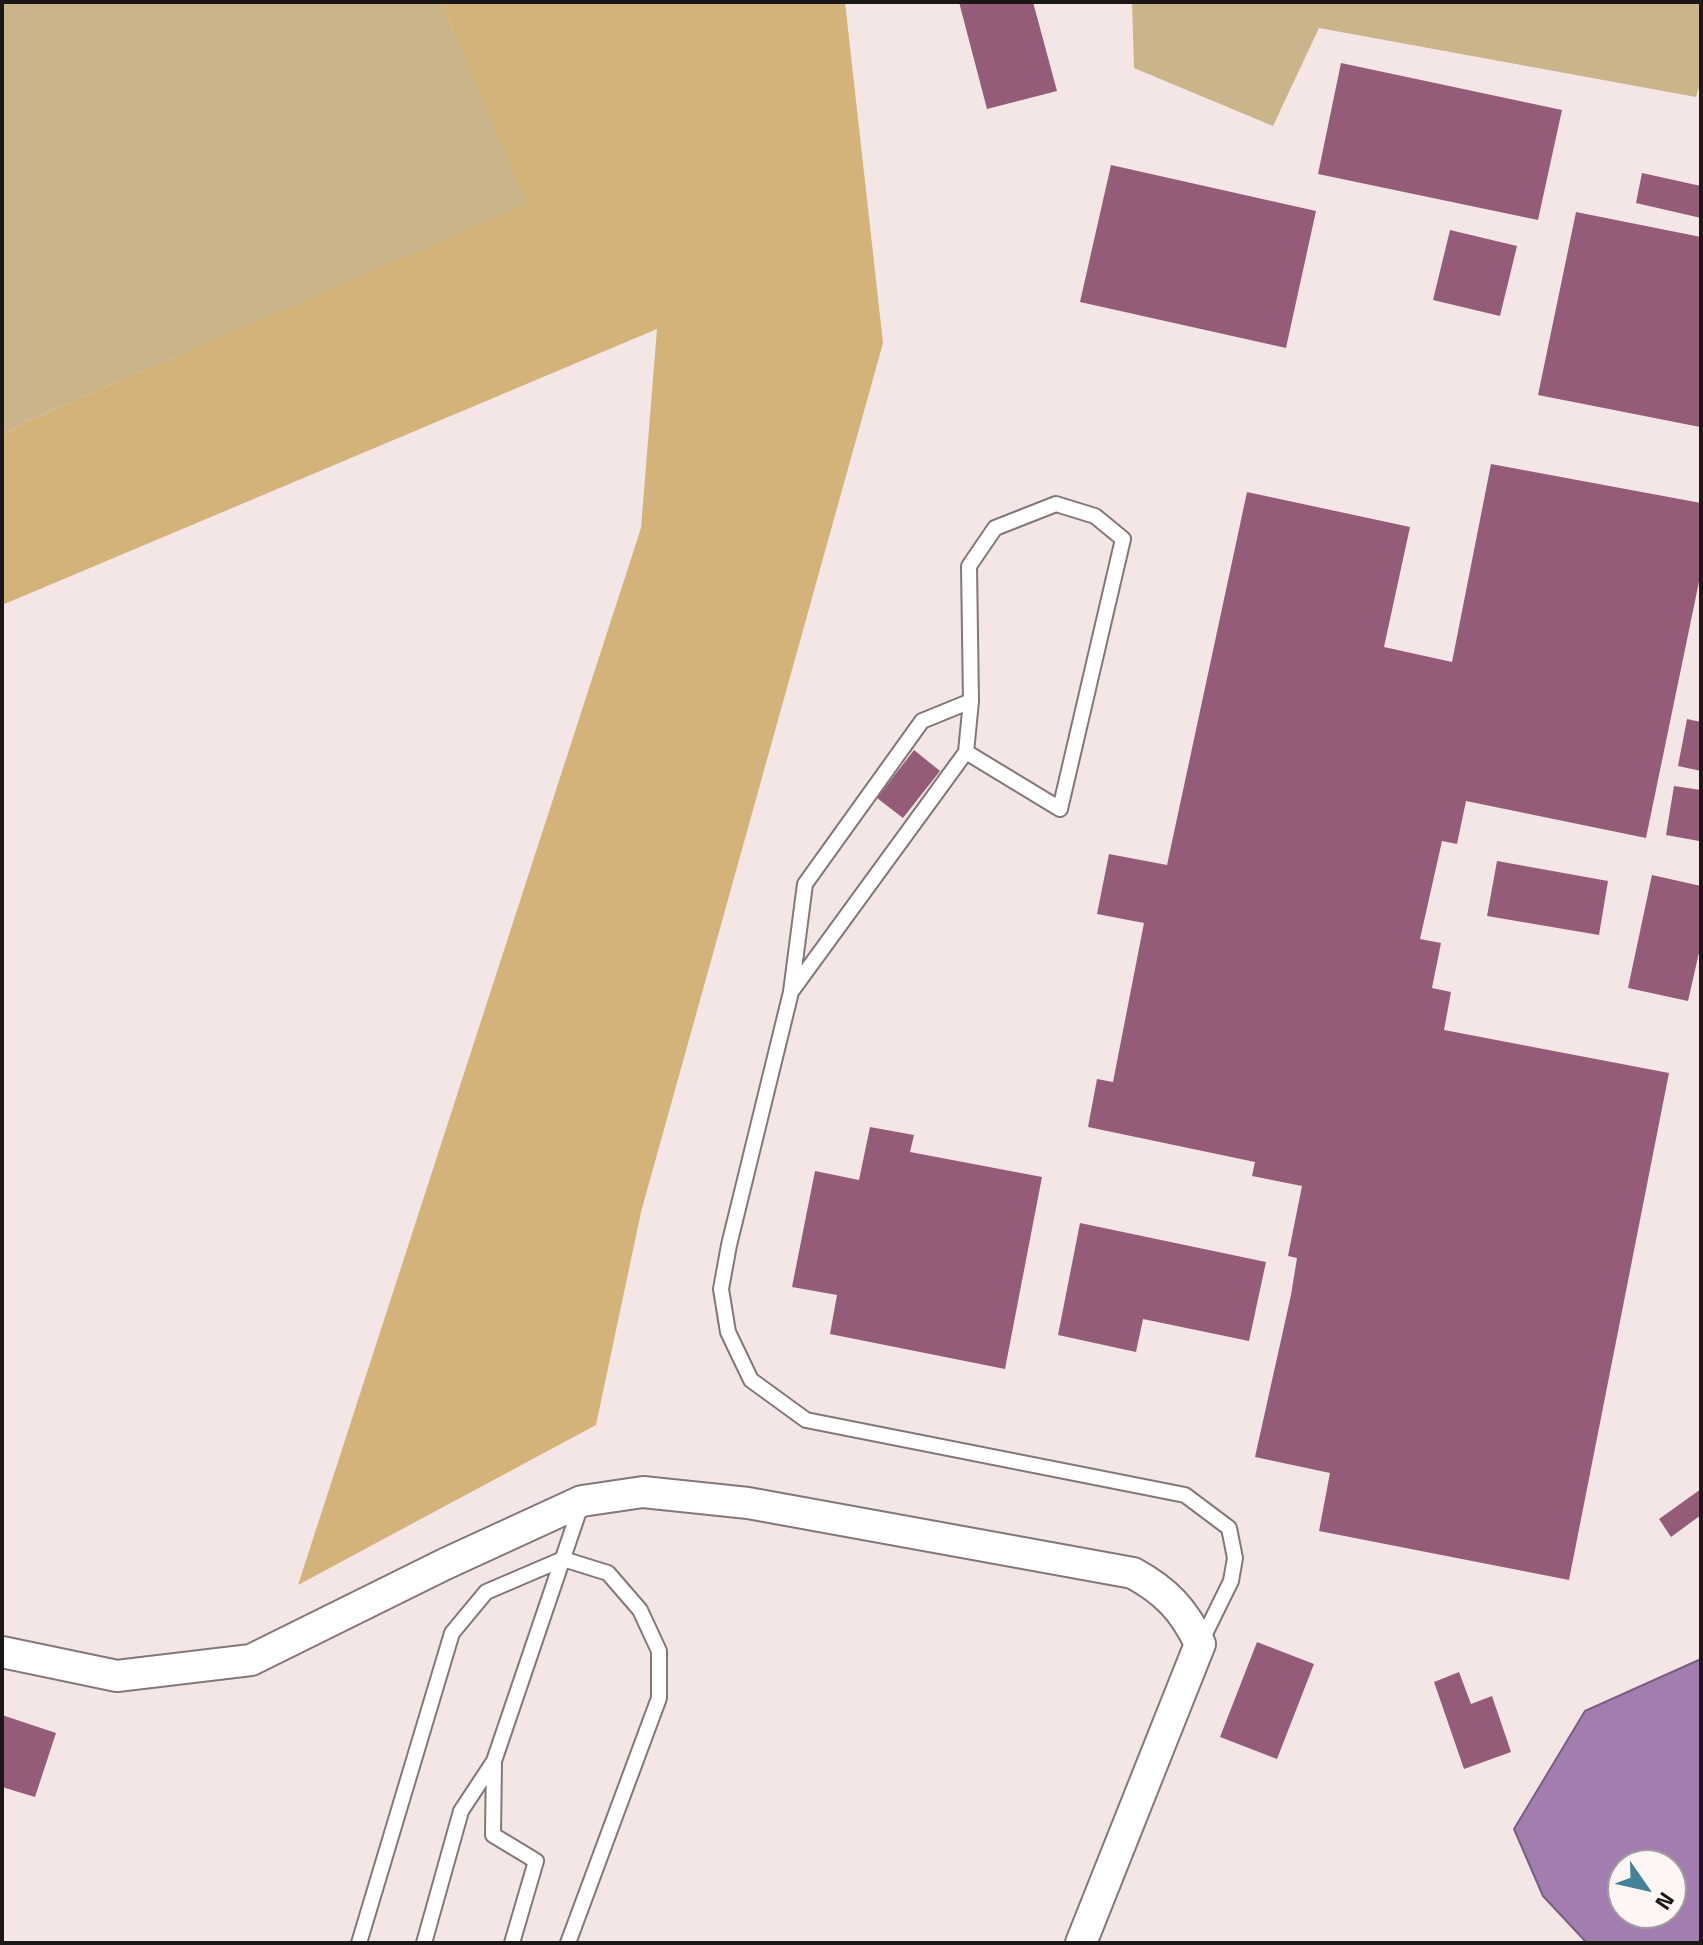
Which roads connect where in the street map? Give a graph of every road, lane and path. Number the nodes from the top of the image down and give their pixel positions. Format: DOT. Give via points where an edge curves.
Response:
graph roads {
  1 [pos="971,701"];
  2 [pos="966,752"];
  3 [pos="791,992"];
  4 [pos="582,1501"];
  5 [pos="563,1559"];
  6 [pos="1200,1644"];
  7 [pos="2,1652"];
  8 [pos="494,1761"];
  9 [pos="359,1943"];
  10 [pos="424,1943"];
  11 [pos="512,1943"];
  12 [pos="568,1943"];
  13 [pos="1081,1943"];
  1 -- 2 [label="lane"];
  1 -- 2 [label="lane" via="969,566 995,528 1056,504 1095,516 1123,539 1060,809"];
  1 -- 3 [label="lane" via="922,721 805,884"];
  2 -- 3 [label="lane"];
  3 -- 6 [label="lane" via="721,1289 728,1332 751,1380 806,1420 1185,1495 1229,1528 1235,1558 1231,1581"];
  4 -- 5 [label="lane"];
  4 -- 6 [label="street" via="643,1492 748,1503 1133,1573 1157,1586 1175,1605"];
  4 -- 7 [label="street" via="251,1660 117,1676"];
  5 -- 8 [label="lane"];
  5 -- 9 [label="lane" via="486,1592 452,1633"];
  5 -- 12 [label="lane" via="608,1573 640,1610 659,1651 659,1698"];
  6 -- 13 [label="street"];
  8 -- 10 [label="lane" via="461,1811"];
  8 -- 11 [label="lane" via="493,1835 536,1861"];
}
